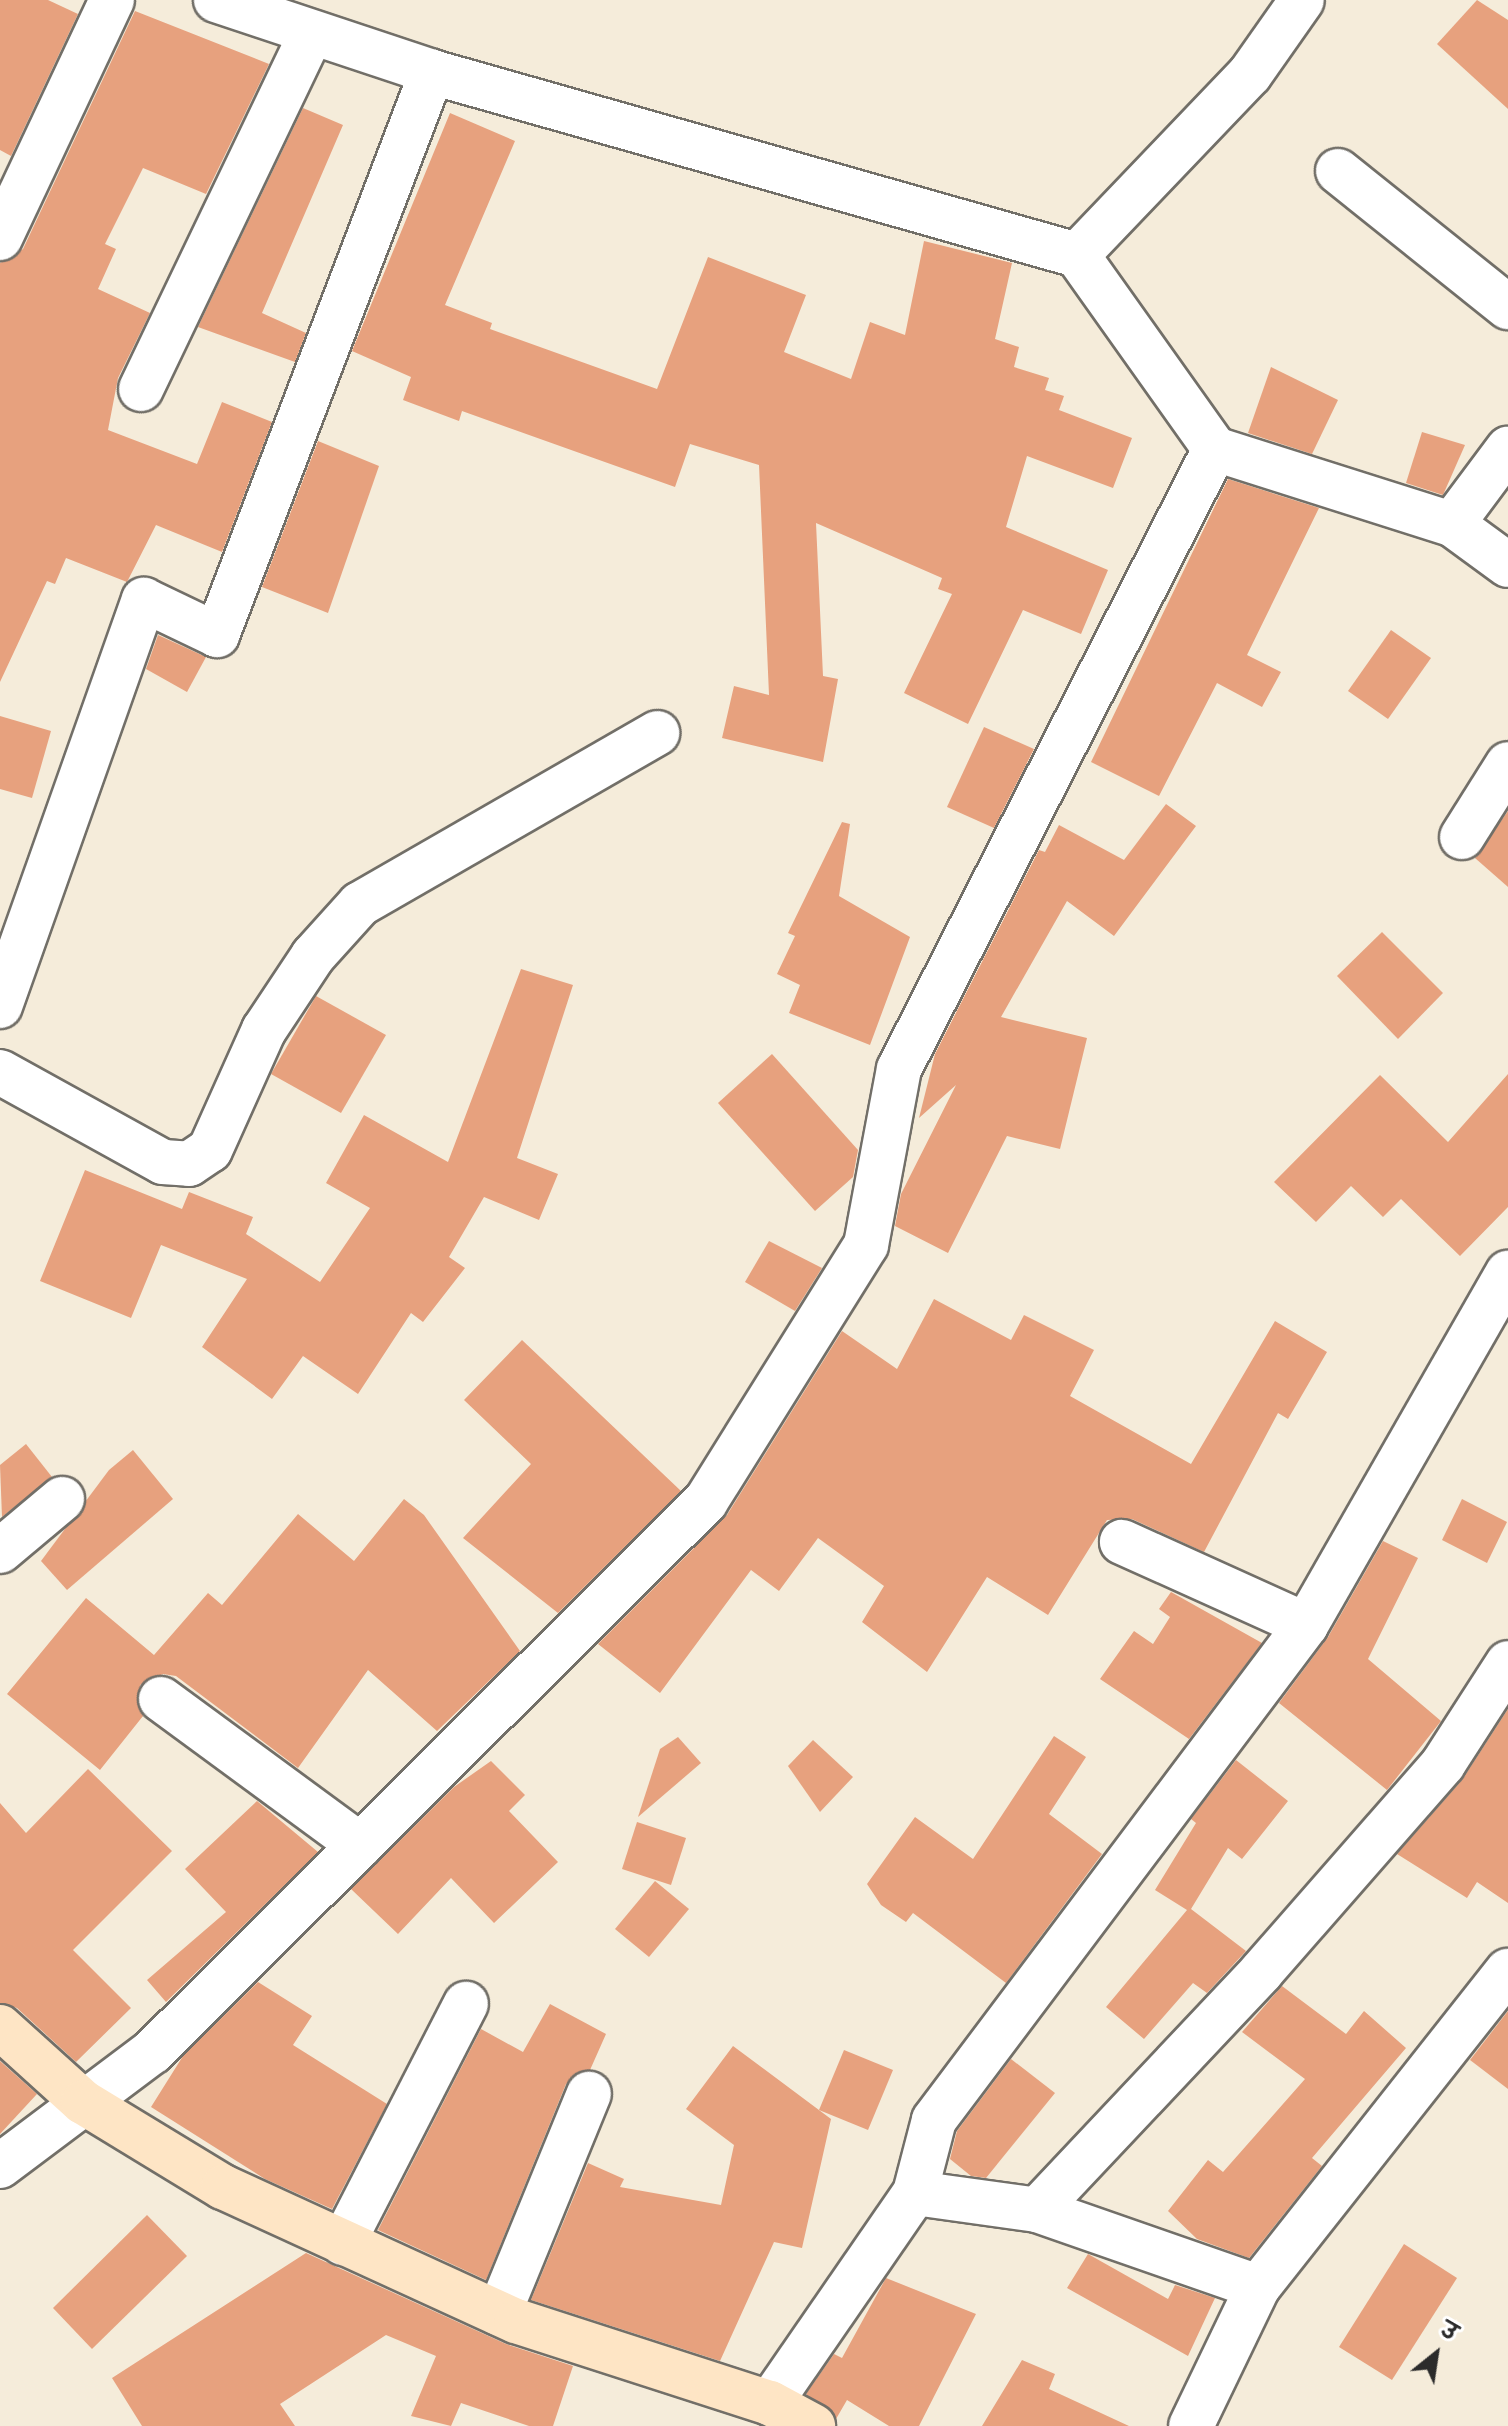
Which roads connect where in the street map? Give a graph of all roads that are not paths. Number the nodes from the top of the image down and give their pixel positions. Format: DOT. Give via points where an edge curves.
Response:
graph roads {
  1 [pos="112,0"];
  2 [pos="216,0"];
  3 [pos="1302,0"];
  4 [pos="310,36"];
  5 [pos="432,72"];
  6 [pos="16,163"];
  7 [pos="1338,171"];
  8 [pos="0,238"];
  9 [pos="1077,255"];
  10 [pos="1508,307"];
  11 [pos="141,389"];
  12 [pos="1215,449"];
  13 [pos="1508,449"];
  14 [pos="1452,524"];
  15 [pos="1508,565"];
  16 [pos="657,733"];
  17 [pos="1508,764"];
  18 [pos="1462,837"];
  19 [pos="0,1006"];
  20 [pos="0,1072"];
  21 [pos="1508,1273"];
  22 [pos="62,1499"];
  23 [pos="1122,1542"];
  24 [pos="0,1551"];
  25 [pos="1306,1625"];
  26 [pos="1505,1676"];
  27 [pos="161,1699"];
  28 [pos="360,1845"];
  29 [pos="1508,1971"];
  30 [pos="466,2004"];
  31 [pos="0,2027"];
  32 [pos="589,2094"];
  33 [pos="83,2102"];
  34 [pos="0,2166"];
  35 [pos="915,2193"];
  36 [pos="1037,2210"];
  37 [pos="343,2243"];
  38 [pos="1258,2287"];
  39 [pos="499,2313"];
  40 [pos="770,2403"];
  41 [pos="813,2426"];
  42 [pos="1191,2426"];
  1 -- 6 [label="street"];
  2 -- 4 [label="street"];
  3 -- 9 [label="street" via="1250,74"];
  4 -- 5 [label="street"];
  4 -- 11 [label="street"];
  5 -- 9 [label="street"];
  5 -- 19 [label="street" via="217,635 144,600"];
  6 -- 8 [label="street"];
  7 -- 10 [label="street"];
  9 -- 12 [label="street"];
  12 -- 14 [label="street"];
  12 -- 28 [label="street" via="899,1069 866,1245 706,1501"];
  13 -- 14 [label="street"];
  14 -- 15 [label="street"];
  16 -- 20 [label="street" via="360,904 313,956 264,1030 210,1150 189,1164 163,1162"];
  17 -- 18 [label="street"];
  21 -- 25 [label="street"];
  22 -- 24 [label="street"];
  23 -- 25 [label="street"];
  25 -- 35 [label="street" via="934,2120"];
  26 -- 36 [label="street" via="1443,1764 1262,1971"];
  27 -- 28 [label="street"];
  28 -- 33 [label="street" via="152,2052"];
  29 -- 38 [label="street"];
  30 -- 37 [label="street"];
  31 -- 33 [label="main road"];
  32 -- 39 [label="street"];
  33 -- 34 [label="street"];
  33 -- 37 [label="main road" via="223,2187"];
  35 -- 36 [label="street"];
  35 -- 40 [label="street"];
  36 -- 38 [label="street"];
  37 -- 39 [label="main road"];
  38 -- 42 [label="street"];
  39 -- 40 [label="main road"];
  40 -- 41 [label="main road"];
}
